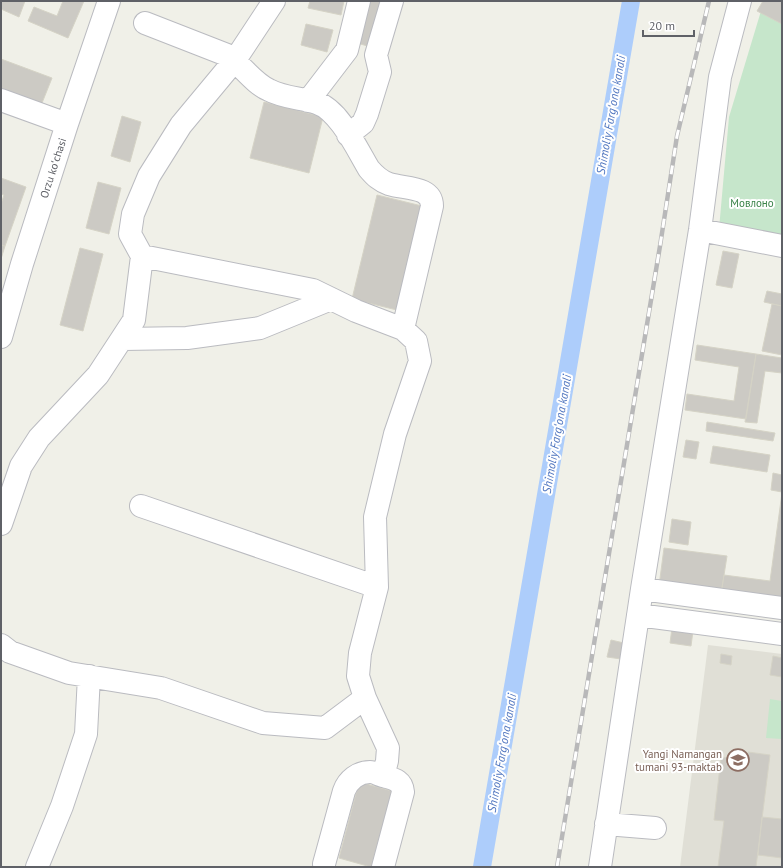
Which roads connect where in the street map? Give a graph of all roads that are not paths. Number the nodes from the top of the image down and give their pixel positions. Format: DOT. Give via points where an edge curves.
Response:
graph roads {
  1 [pos="109,1"];
  2 [pos="274,1"];
  3 [pos="359,1"];
  4 [pos="392,1"];
  5 [pos="740,1"];
  6 [pos="145,24"];
  7 [pos="235,60"];
  8 [pos="1,100"];
  9 [pos="308,100"];
  10 [pos="67,124"];
  11 [pos="348,135"];
  12 [pos="700,230"];
  13 [pos="782,246"];
  14 [pos="142,256"];
  15 [pos="331,299"];
  16 [pos="403,329"];
  17 [pos="2,332"];
  18 [pos="123,338"];
  19 [pos="141,506"];
  20 [pos="1,524"];
  21 [pos="377,587"];
  22 [pos="642,589"];
  23 [pos="782,608"];
  24 [pos="638,615"];
  25 [pos="782,634"];
  26 [pos="1,645"];
  27 [pos="89,676"];
  28 [pos="365,698"];
  29 [pos="383,776"];
  30 [pos="606,824"];
  31 [pos="655,828"];
  32 [pos="324,864"];
  33 [pos="37,867"];
  34 [pos="383,867"];
  35 [pos="600,867"];
  1 -- 10 [label="street, Orzu koʻchasi"];
  2 -- 7 [label="street"];
  3 -- 9 [label="street" via="347,50"];
  4 -- 11 [label="street" via="376,55 380,72 367,114 363,123"];
  5 -- 12 [label="street" via="720,76"];
  6 -- 7 [label="street" via="218,51"];
  7 -- 9 [label="street" via="268,90"];
  7 -- 14 [label="street" via="181,125 149,176 133,214 130,234"];
  8 -- 10 [label="street"];
  9 -- 11 [label="street" via="331,110"];
  10 -- 17 [label="street, Orzu koʻchasi"];
  11 -- 16 [label="street" via="374,176 389,184 422,191 432,199"];
  12 -- 13 [label="street"];
  12 -- 22 [label="street"];
  14 -- 15 [label="street" via="314,290"];
  14 -- 18 [label="street" via="134,320"];
  15 -- 16 [label="street"];
  15 -- 18 [label="street" via="260,328 187,338"];
  16 -- 21 [label="street" via="416,341 420,362 395,434 375,516"];
  18 -- 20 [label="street" via="98,374 39,438 22,466"];
  19 -- 21 [label="street"];
  21 -- 28 [label="street" via="360,653 358,676"];
  22 -- 23 [label="street"];
  22 -- 24 [label="street"];
  24 -- 25 [label="street"];
  24 -- 30 [label="street"];
  26 -- 27 [label="street" via="10,652 69,673"];
  27 -- 28 [label="street" via="161,688 263,723 325,728"];
  27 -- 33 [label="street" via="86,734 62,806"];
  28 -- 29 [label="street" via="388,748"];
  29 -- 32 [label="street" via="370,772 352,778 347,783"];
  29 -- 34 [label="street" via="400,782 403,792"];
  30 -- 31 [label="street"];
  30 -- 35 [label="street"];
}
